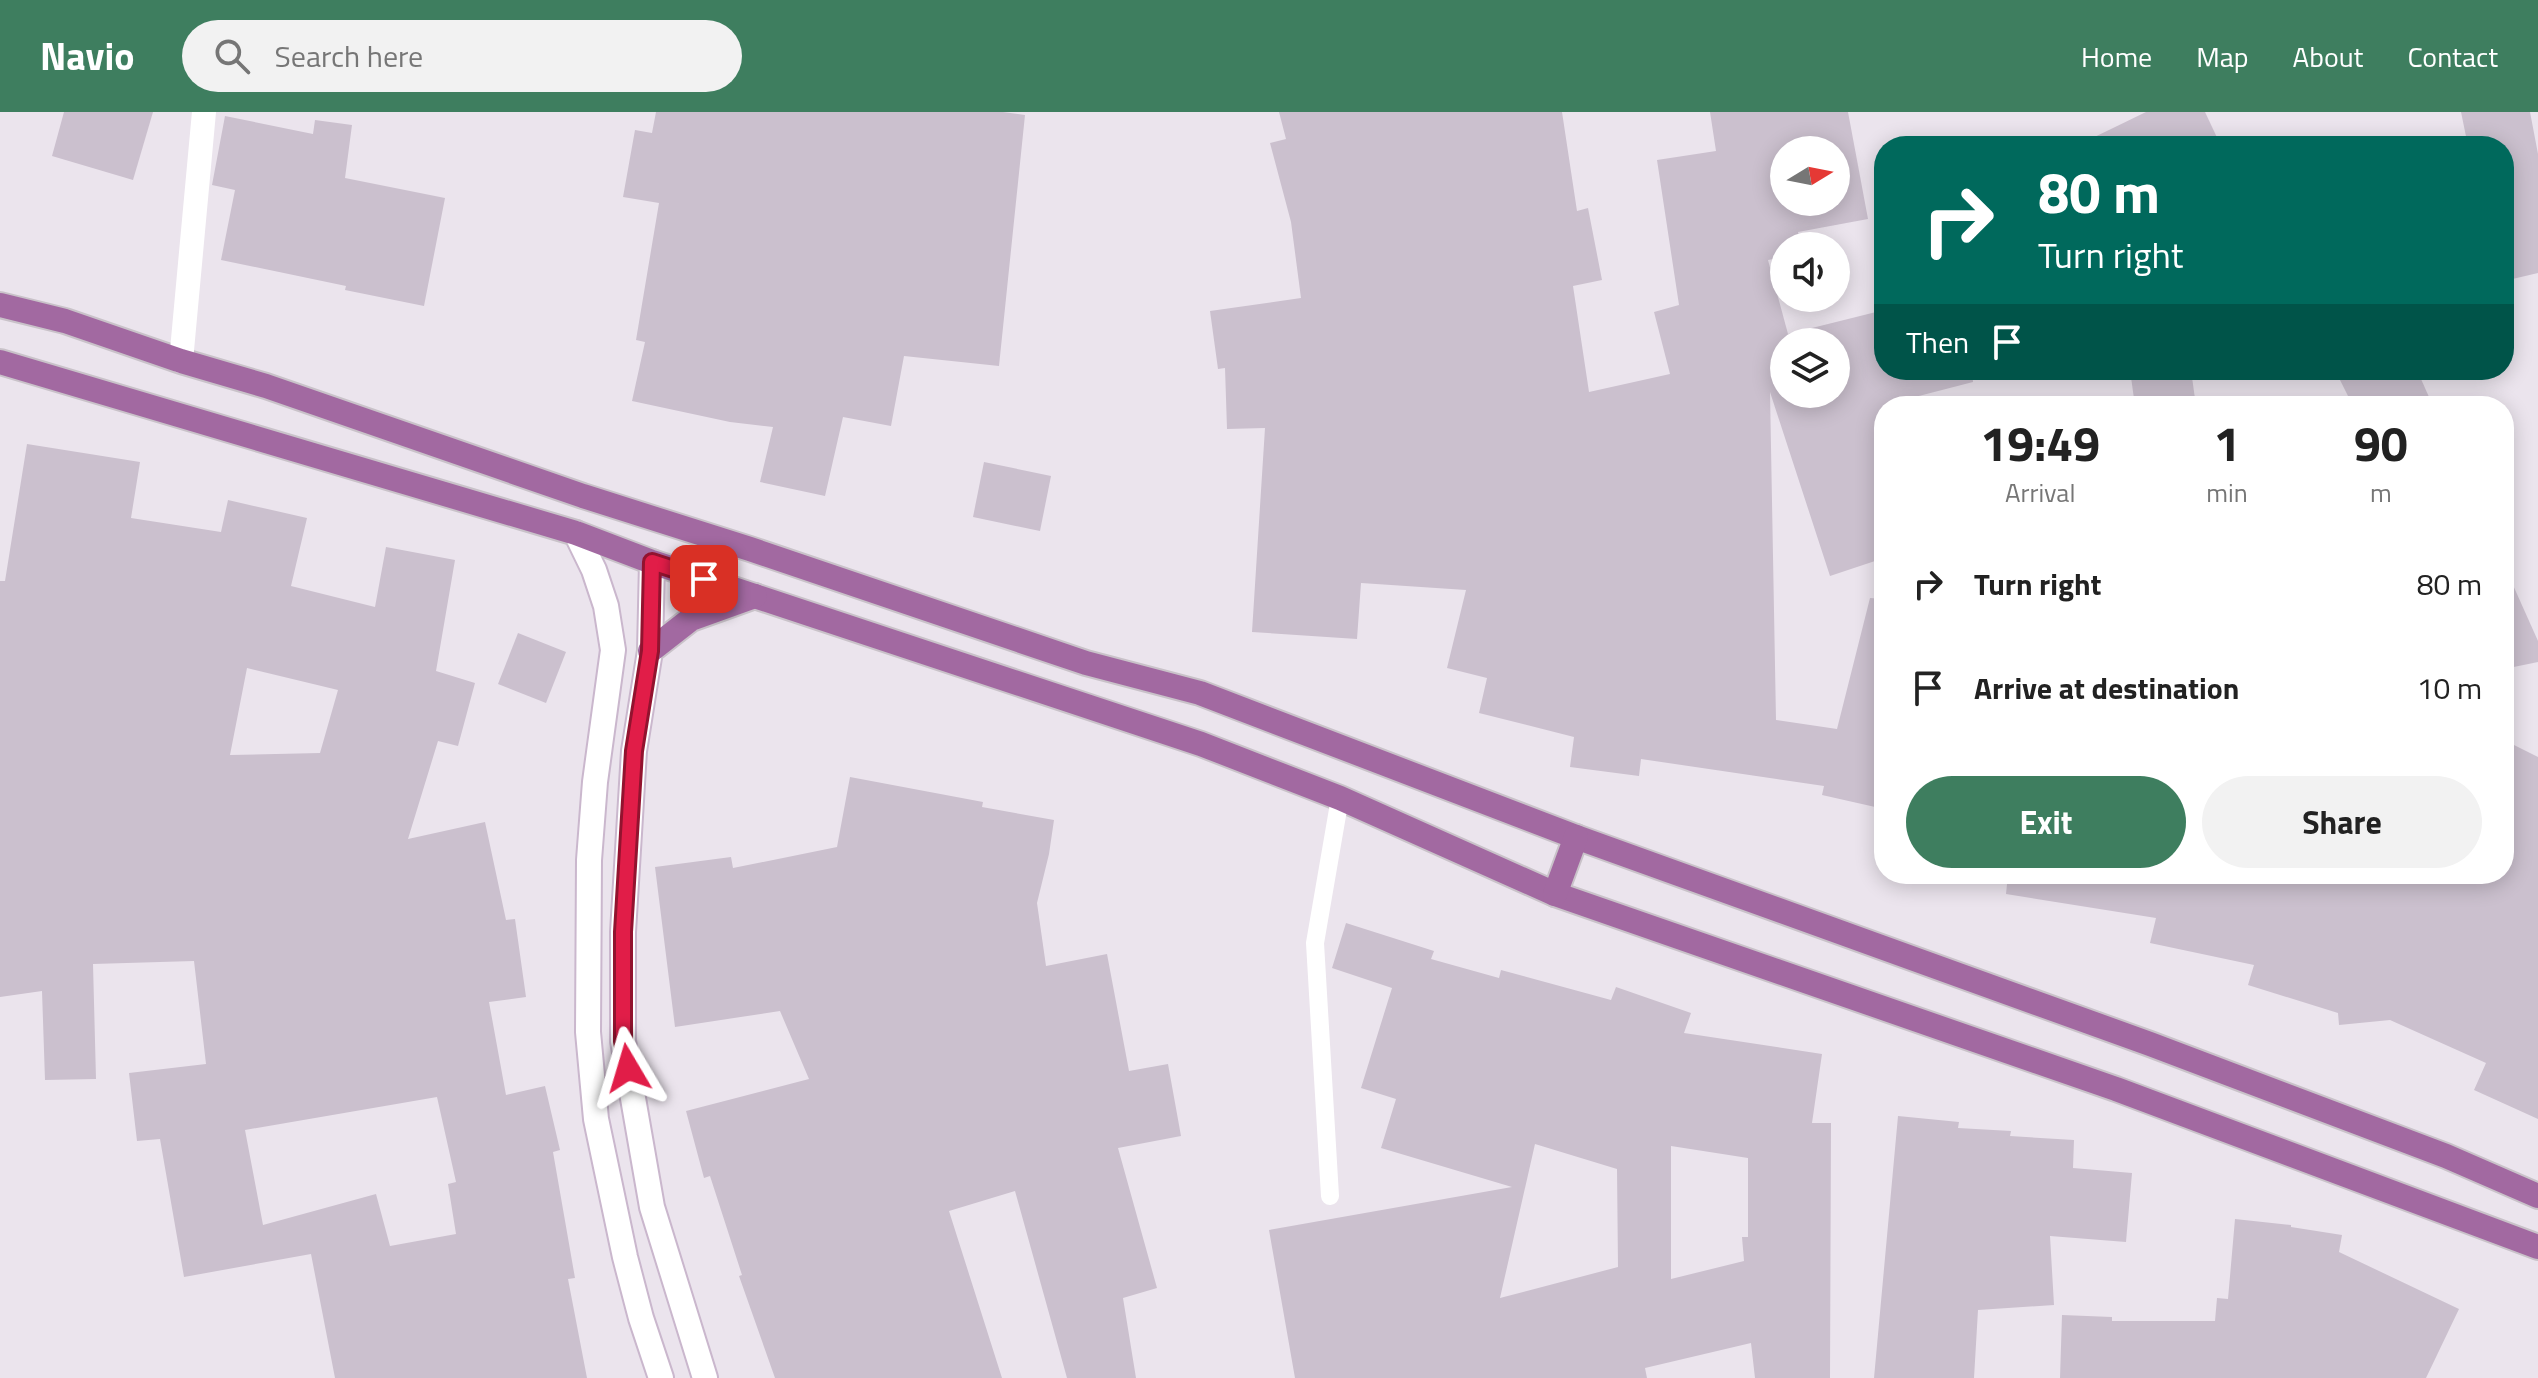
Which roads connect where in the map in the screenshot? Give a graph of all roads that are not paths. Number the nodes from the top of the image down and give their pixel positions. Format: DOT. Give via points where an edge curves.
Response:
graph roads {
  1 [pos="204,112"];
  2 [pos="0,305"];
  3 [pos="181,361"];
  4 [pos="0,362"];
  5 [pos="576,533"];
  6 [pos="652,562"];
  7 [pos="755,596"];
  8 [pos="650,651"];
  9 [pos="1340,798"];
  10 [pos="1576,837"];
  11 [pos="1555,894"];
  12 [pos="1330,1196"];
  13 [pos="2538,1196"];
  14 [pos="2538,1247"];
  15 [pos="661,1378"];
  16 [pos="705,1378"];
  1 -- 3 [label="main road"];
  2 -- 3 [label="main road"];
  3 -- 10 [label="main road" via="1086,663 1200,693"];
  4 -- 5 [label="main road"];
  5 -- 6 [label="main road"];
  5 -- 15 [label="main road" via="606,606 613,650 589,860 593,1090 625,1257"];
  6 -- 7 [label="main road"];
  6 -- 8 [label="main road"];
  7 -- 8 [label="main road" via="691,619"];
  7 -- 9 [label="main road" via="1201,744"];
  8 -- 16 [label="main road" via="634,751 623,932 623,1041 652,1207"];
  9 -- 11 [label="main road"];
  9 -- 12 [label="lane" via="1315,943"];
  10 -- 11 [label="main road"];
  10 -- 13 [label="main road" via="2150,1044"];
  11 -- 14 [label="main road" via="2116,1089"];
}
